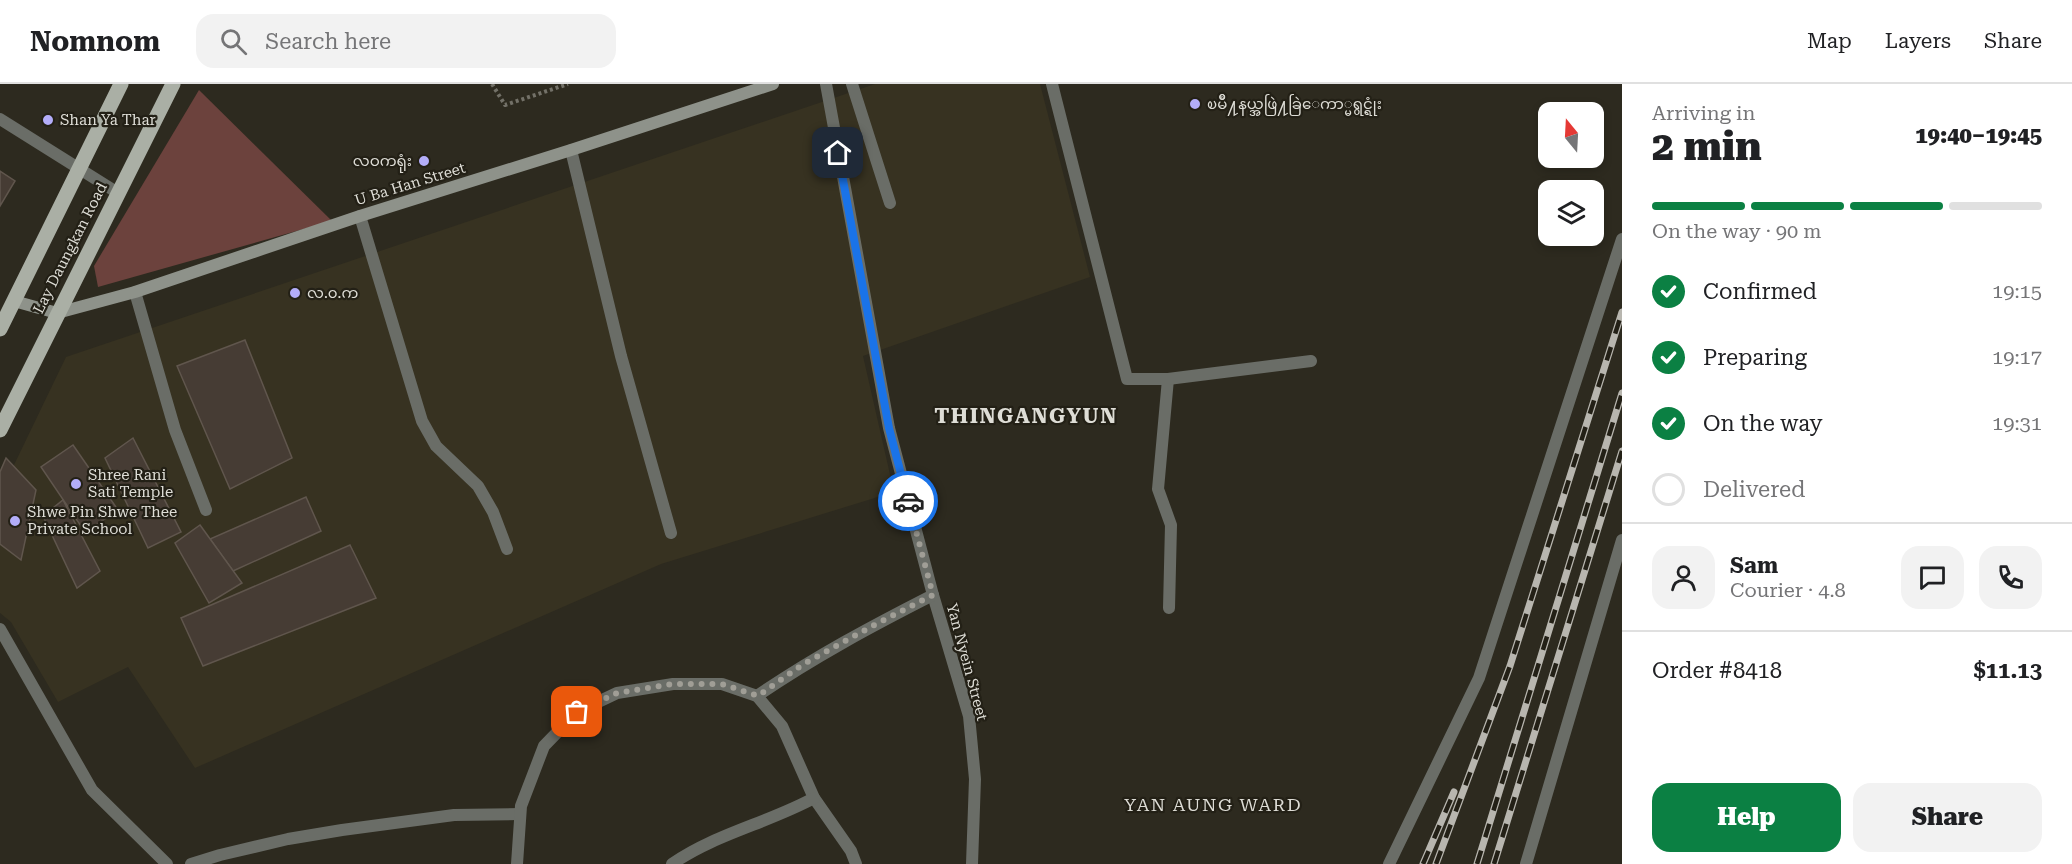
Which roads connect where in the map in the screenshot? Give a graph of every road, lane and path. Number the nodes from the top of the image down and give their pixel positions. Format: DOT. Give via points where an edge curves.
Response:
graph roads {
  1 [pos="121,84"];
  2 [pos="173,84"];
  3 [pos="492,84"];
  4 [pos="568,84"];
  5 [pos="773,84"];
  6 [pos="826,84"];
  7 [pos="852,84"];
  8 [pos="1052,84"];
  9 [pos="0,119"];
  10 [pos="571,150"];
  11 [pos="80,169"];
  12 [pos="118,193"];
  13 [pos="890,203"];
  14 [pos="360,216"];
  15 [pos="1622,239"];
  16 [pos="135,292"];
  17 [pos="14,301"];
  18 [pos="57,313"];
  19 [pos="0,329"];
  20 [pos="1311,361"];
  21 [pos="1168,379"];
  22 [pos="0,430"];
  23 [pos="206,510"];
  24 [pos="671,533"];
  25 [pos="1622,540"];
  26 [pos="507,549"];
  27 [pos="933,595"];
  28 [pos="1169,608"];
  29 [pos="0,629"];
  30 [pos="758,696"];
  31 [pos="814,798"];
  32 [pos="520,814"];
  33 [pos="167,864"];
  34 [pos="191,864"];
  35 [pos="517,864"];
  36 [pos="672,864"];
  37 [pos="856,864"];
  38 [pos="972,864"];
  39 [pos="1389,864"];
  40 [pos="1526,864"];
  1 -- 11 [label="main road, Lay Daungkan Road"];
  2 -- 12 [label="main road, Lay Daungkan Road"];
  3 -- 4 [label="path" via="505,105"];
  5 -- 10 [label="street, U Ba Han Street"];
  6 -- 27 [label="street, Yan Nyein Street" via="889,428"];
  7 -- 13 [label="street"];
  8 -- 21 [label="street" via="1127,379"];
  9 -- 11 [label="street"];
  10 -- 14 [label="street, U Ba Han Street"];
  10 -- 24 [label="street" via="621,356"];
  11 -- 12 [label="street"];
  11 -- 17 [label="main road, Lay Daungkan Road"];
  12 -- 18 [label="main road, Lay Daungkan Road"];
  14 -- 16 [label="street, U Ba Han Street"];
  14 -- 26 [label="street" via="422,421 436,446 478,486"];
  15 -- 39 [label="street" via="1479,678"];
  16 -- 18 [label="street, U Ba Han Street"];
  16 -- 23 [label="street" via="175,430"];
  17 -- 18 [label="street"];
  17 -- 19 [label="main road, Lay Daungkan Road"];
  18 -- 22 [label="main road, Lay Daungkan Road"];
  20 -- 21 [label="street"];
  21 -- 28 [label="street" via="1158,489 1171,525"];
  25 -- 40 [label="street"];
  27 -- 30 [label="street" via="802,665"];
  27 -- 38 [label="street, Yan Nyein Street" via="969,716 975,779"];
  29 -- 33 [label="street" via="92,790"];
  30 -- 31 [label="street" via="782,726"];
  30 -- 32 [label="street" via="722,684 673,684 617,693 577,712 544,746"];
  31 -- 36 [label="street" via="691,851"];
  31 -- 37 [label="street"];
  32 -- 34 [label="street" via="454,815 353,828 288,839"];
  32 -- 35 [label="street"];
}
